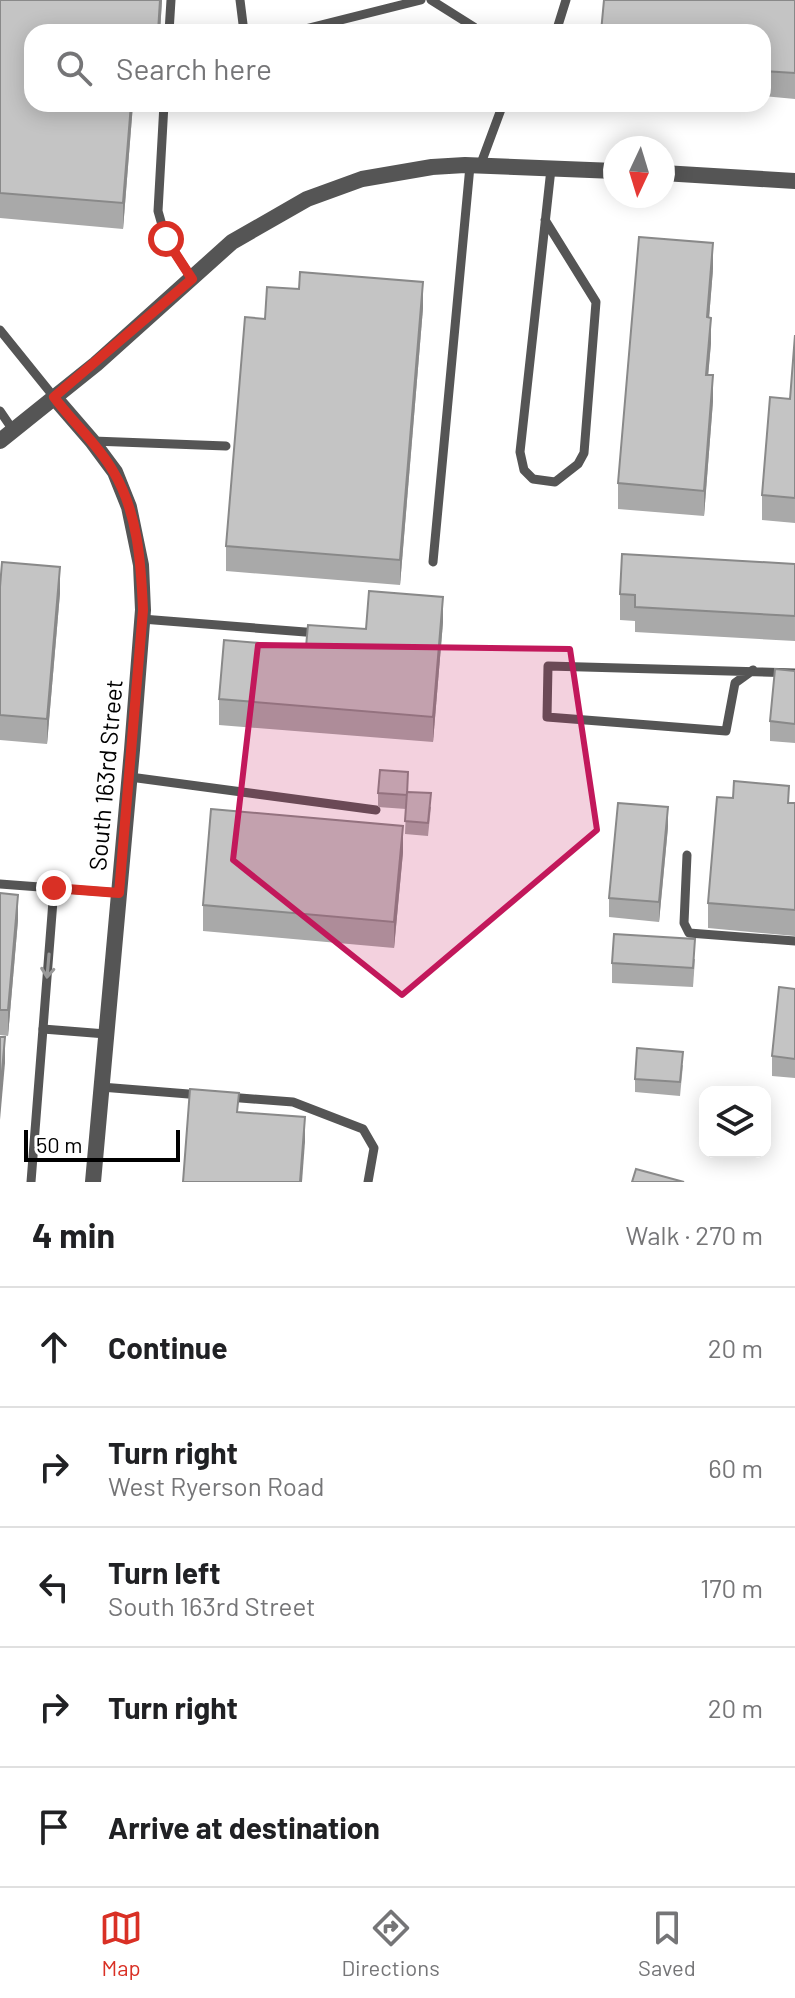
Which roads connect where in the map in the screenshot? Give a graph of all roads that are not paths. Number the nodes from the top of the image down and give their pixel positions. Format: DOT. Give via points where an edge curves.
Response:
graph roads {
  1 [pos="171,0"];
  2 [pos="240,0"];
  3 [pos="421,0"];
  4 [pos="431,0"];
  5 [pos="566,0"];
  6 [pos="170,24"];
  7 [pos="243,24"];
  8 [pos="325,24"];
  9 [pos="469,24"];
  10 [pos="558,24"];
  11 [pos="164,112"];
  12 [pos="499,112"];
  13 [pos="475,166"];
  14 [pos="551,169"];
  15 [pos="603,171"];
  16 [pos="675,174"];
  17 [pos="795,181"];
  18 [pos="545,220"];
  19 [pos="192,279"];
  20 [pos="0,330"];
  21 [pos="54,397"];
  22 [pos="0,411"];
  23 [pos="7,436"];
  24 [pos="92,441"];
  25 [pos="226,446"];
  26 [pos="433,562"];
  27 [pos="142,619"];
  28 [pos="327,634"];
  29 [pos="753,670"];
  30 [pos="795,673"];
  31 [pos="130,777"];
  32 [pos="376,810"];
  33 [pos="687,855"];
  34 [pos="0,884"];
  35 [pos="54,888"];
  36 [pos="119,893"];
  37 [pos="795,941"];
  38 [pos="43,1029"];
  39 [pos="106,1034"];
  40 [pos="101,1087"];
  41 [pos="31,1182"];
  42 [pos="93,1182"];
  43 [pos="368,1182"];
  1 -- 6 [label="lane"];
  2 -- 7 [label="lane"];
  3 -- 8 [label="lane"];
  4 -- 9 [label="lane"];
  5 -- 10 [label="lane"];
  11 -- 19 [label="lane" via="158,211 166,239"];
  12 -- 13 [label="lane"];
  13 -- 14 [label="street"];
  13 -- 19 [label="street" via="432,167 327,191 232,242"];
  13 -- 26 [label="lane"];
  14 -- 15 [label="street"];
  14 -- 18 [label="lane"];
  16 -- 17 [label="street"];
  18 -- 18 [label="lane" via="520,452 524,470 533,479 555,482 584,453 596,302"];
  19 -- 21 [label="street"];
  20 -- 21 [label="lane"];
  21 -- 23 [label="street"];
  21 -- 24 [label="street, South 163rd Street"];
  22 -- 23 [label="lane"];
  24 -- 25 [label="lane"];
  24 -- 27 [label="street, South 163rd Street" via="115,472 135,531"];
  27 -- 28 [label="lane"];
  27 -- 31 [label="street, South 163rd Street"];
  29 -- 29 [label="lane" via="735,683 726,731 547,717 548,666"];
  29 -- 30 [label="lane"];
  31 -- 32 [label="lane"];
  31 -- 36 [label="street, South 163rd Street"];
  33 -- 37 [label="lane" via="684,923 689,933"];
  34 -- 35 [label="lane"];
  35 -- 36 [label="lane"];
  35 -- 38 [label="lane, one-way"];
  36 -- 39 [label="street, South 163rd Street"];
  38 -- 39 [label="lane"];
  38 -- 41 [label="lane"];
  39 -- 40 [label="street, South 163rd Street"];
  40 -- 42 [label="street, South 163rd Street"];
  40 -- 43 [label="lane" via="293,1102 363,1129 374,1148"];
}
